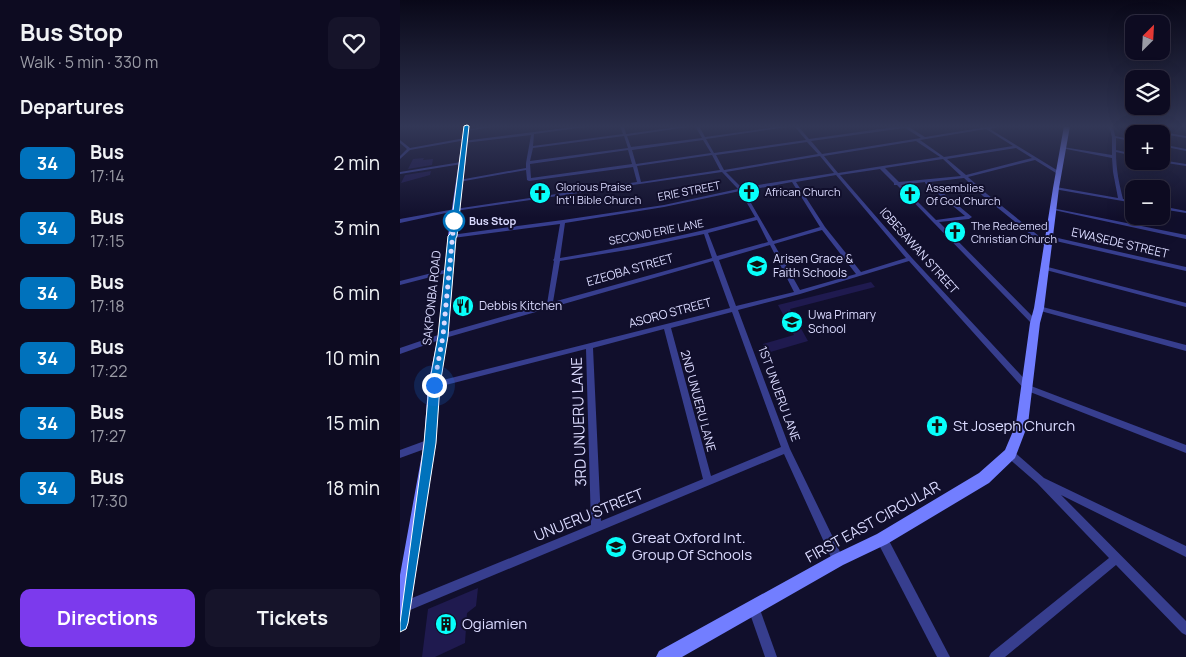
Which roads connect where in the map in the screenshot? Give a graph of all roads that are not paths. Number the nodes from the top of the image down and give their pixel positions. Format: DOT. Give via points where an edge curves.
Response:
graph roads {
  1 [pos="462,157"];
  2 [pos="529,157"];
  3 [pos="574,157"];
  4 [pos="632,157"];
  5 [pos="689,157"];
  6 [pos="715,157"];
  7 [pos="809,157"];
  8 [pos="821,157"];
  9 [pos="942,157"];
  10 [pos="959,157"];
  11 [pos="1031,157"];
  12 [pos="1061,157"];
  13 [pos="1114,157"];
  14 [pos="945,159"];
  15 [pos="1034,159"];
  16 [pos="1170,162"];
  17 [pos="461,163"];
  18 [pos="528,163"];
  19 [pos="634,165"];
  20 [pos="1186,165"];
  21 [pos="880,167"];
  22 [pos="527,169"];
  23 [pos="723,171"];
  24 [pos="1058,172"];
  25 [pos="400,173"];
  26 [pos="837,174"];
  27 [pos="964,177"];
  28 [pos="459,181"];
  29 [pos="793,181"];
  30 [pos="927,182"];
  31 [pos="639,183"];
  32 [pos="896,184"];
  33 [pos="1056,188"];
  34 [pos="742,191"];
  35 [pos="1121,199"];
  36 [pos="1125,200"];
  37 [pos="1054,209"];
  38 [pos="1170,209"];
  39 [pos="455,210"];
  40 [pos="1186,212"];
  41 [pos="758,218"];
  42 [pos="400,221"];
  43 [pos="936,221"];
  44 [pos="563,222"];
  45 [pos="823,228"];
  46 [pos="706,233"];
  47 [pos="454,236"];
  48 [pos="1186,237"];
  49 [pos="1048,242"];
  50 [pos="773,243"];
  51 [pos="715,258"];
  52 [pos="910,259"];
  53 [pos="556,260"];
  54 [pos="1044,268"];
  55 [pos="1186,269"];
  56 [pos="448,272"];
  57 [pos="860,275"];
  58 [pos="400,283"];
  59 [pos="798,293"];
  60 [pos="550,304"];
  61 [pos="1186,305"];
  62 [pos="734,308"];
  63 [pos="1039,308"];
  64 [pos="1035,323"];
  65 [pos="667,326"];
  66 [pos="443,336"];
  67 [pos="590,346"];
  68 [pos="1186,348"];
  69 [pos="400,351"];
  70 [pos="434,385"];
  71 [pos="1028,388"];
  72 [pos="430,443"];
  73 [pos="1186,448"];
  74 [pos="786,449"];
  75 [pos="400,454"];
  76 [pos="1010,454"];
  77 [pos="1040,480"];
  78 [pos="708,482"];
  79 [pos="596,528"];
  80 [pos="882,539"];
  81 [pos="1186,552"];
  82 [pos="1117,558"];
  83 [pos="838,560"];
  84 [pos="402,607"];
  85 [pos="753,607"];
  86 [pos="400,623"];
  87 [pos="1186,629"];
  88 [pos="665,657"];
  89 [pos="771,657"];
  90 [pos="944,657"];
  91 [pos="995,657"];
  1 -- 17 [label="street, SAKPONBA ROAD"];
  2 -- 18 [label="street"];
  3 -- 18 [label="street"];
  4 -- 19 [label="street"];
  5 -- 19 [label="street"];
  6 -- 23 [label="street"];
  7 -- 23 [label="street"];
  8 -- 26 [label="street, IGBESAWAN STREET"];
  9 -- 14 [label="street, EWASEDE STREET"];
  10 -- 14 [label="street, ERIE STREET"];
  11 -- 15 [label="street"];
  12 -- 24 [label="street, FIRST EAST CIRCULAR"];
  13 -- 35 [label="street"];
  14 -- 21 [label="street, ERIE STREET"];
  14 -- 27 [label="street, EWASEDE STREET"];
  15 -- 24 [label="street"];
  15 -- 27 [label="street"];
  16 -- 20 [label="street"];
  17 -- 25 [label="street"];
  17 -- 28 [label="street, SAKPONBA ROAD"];
  18 -- 22 [label="street"];
  19 -- 22 [label="street" via="529,180"];
  19 -- 31 [label="street"];
  21 -- 26 [label="street, ERIE STREET"];
  21 -- 32 [label="street"];
  22 -- 28 [label="street"];
  23 -- 31 [label="street"];
  23 -- 34 [label="street"];
  24 -- 33 [label="street, FIRST EAST CIRCULAR"];
  26 -- 29 [label="street, ERIE STREET"];
  26 -- 52 [label="street, IGBESAWAN STREET"];
  27 -- 30 [label="street"];
  27 -- 49 [label="street, EWASEDE STREET"];
  28 -- 39 [label="street, SAKPONBA ROAD"];
  29 -- 34 [label="street, ERIE STREET"];
  29 -- 45 [label="street"];
  30 -- 32 [label="street"];
  30 -- 43 [label="street" via="969,217"];
  31 -- 39 [label="street"];
  32 -- 43 [label="street"];
  33 -- 35 [label="street"];
  33 -- 37 [label="street, FIRST EAST CIRCULAR"];
  34 -- 41 [label="street"];
  34 -- 44 [label="street, ERIE STREET"];
  35 -- 36 [label="street"];
  37 -- 48 [label="street"];
  37 -- 49 [label="street, FIRST EAST CIRCULAR"];
  38 -- 40 [label="street"];
  39 -- 42 [label="street"];
  39 -- 47 [label="street, SAKPONBA ROAD"];
  41 -- 46 [label="street, SECOND ERIE LANE"];
  41 -- 50 [label="street"];
  43 -- 64 [label="street"];
  44 -- 47 [label="street, ERIE STREET"];
  44 -- 53 [label="street"];
  45 -- 50 [label="street, EZEOBA STREET"];
  45 -- 57 [label="street"];
  46 -- 51 [label="street, 1ST UNUERU LANE"];
  46 -- 53 [label="street, SECOND ERIE LANE"];
  47 -- 56 [label="street, SAKPONBA ROAD"];
  49 -- 54 [label="street, FIRST EAST CIRCULAR"];
  49 -- 55 [label="street, EWASEDE STREET"];
  50 -- 51 [label="street, EZEOBA STREET"];
  50 -- 59 [label="street"];
  51 -- 60 [label="street, EZEOBA STREET"];
  51 -- 62 [label="street, 1ST UNUERU LANE"];
  52 -- 57 [label="street, ASORO STREET"];
  52 -- 71 [label="street, IGBESAWAN STREET"];
  53 -- 60 [label="street"];
  54 -- 61 [label="street"];
  54 -- 63 [label="street, FIRST EAST CIRCULAR"];
  56 -- 58 [label="street"];
  56 -- 66 [label="street, SAKPONBA ROAD"];
  57 -- 59 [label="street, ASORO STREET"];
  59 -- 62 [label="street, ASORO STREET"];
  60 -- 66 [label="street, EZEOBA STREET"];
  62 -- 65 [label="street, ASORO STREET"];
  62 -- 74 [label="street, 1ST UNUERU LANE"];
  63 -- 64 [label="street, FIRST EAST CIRCULAR"];
  63 -- 68 [label="street"];
  64 -- 71 [label="street, FIRST EAST CIRCULAR"];
  65 -- 67 [label="street, ASORO STREET"];
  65 -- 78 [label="street, 2ND UNUERU LANE"];
  66 -- 69 [label="street, EZEOBA STREET"];
  66 -- 70 [label="street, SAKPONBA ROAD"];
  67 -- 70 [label="street, ASORO STREET"];
  67 -- 79 [label="street, 3RD UNUERU LANE"];
  70 -- 72 [label="street, SAKPONBA ROAD"];
  71 -- 73 [label="street"];
  71 -- 76 [label="street, FIRST EAST CIRCULAR" via="1022,424"];
  72 -- 75 [label="street"];
  72 -- 84 [label="street, SAKPONBA ROAD"];
  74 -- 78 [label="street, UNUERU STREET"];
  74 -- 83 [label="street, 1ST UNUERU LANE"];
  76 -- 77 [label="street"];
  76 -- 80 [label="street, FIRST EAST CIRCULAR" via="984,478"];
  77 -- 81 [label="street"];
  77 -- 82 [label="street"];
  78 -- 79 [label="street, UNUERU STREET"];
  79 -- 84 [label="street, UNUERU STREET"];
  80 -- 83 [label="street, FIRST EAST CIRCULAR"];
  80 -- 90 [label="street"];
  82 -- 87 [label="street"];
  82 -- 91 [label="street"];
  83 -- 85 [label="street, FIRST EAST CIRCULAR"];
  84 -- 86 [label="street, SAKPONBA ROAD"];
  85 -- 88 [label="street, FIRST EAST CIRCULAR"];
  85 -- 89 [label="street"];
}
